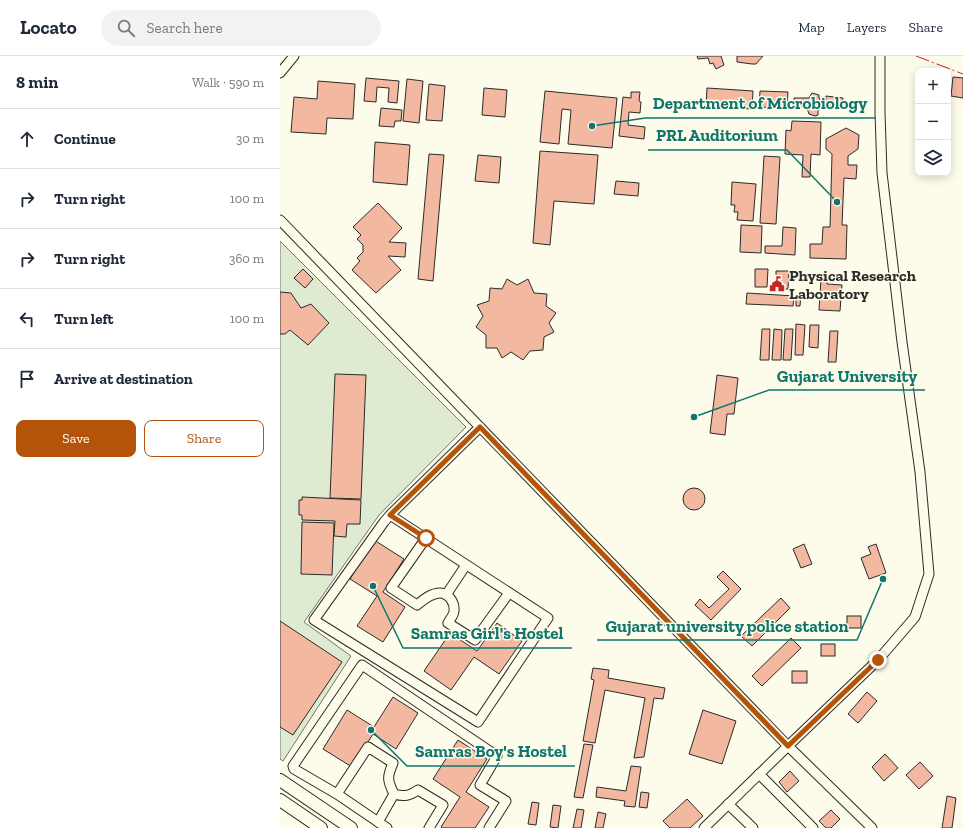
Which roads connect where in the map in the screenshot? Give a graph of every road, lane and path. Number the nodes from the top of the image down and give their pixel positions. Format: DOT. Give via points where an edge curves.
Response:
graph roads {
  1 [pos="294,56"];
  2 [pos="880,56"];
  3 [pos="280,73"];
  4 [pos="280,220"];
  5 [pos="480,427"];
  6 [pos="390,515"];
  7 [pos="426,538"];
  8 [pos="466,565"];
  9 [pos="509,593"];
  10 [pos="446,595"];
  11 [pos="788,746"];
  12 [pos="759,774"];
  13 [pos="280,780"];
  14 [pos="337,794"];
  15 [pos="394,794"];
  16 [pos="280,800"];
  17 [pos="728,804"];
  18 [pos="378,822"];
  19 [pos="321,828"];
  20 [pos="351,828"];
  21 [pos="387,828"];
  22 [pos="429,828"];
  23 [pos="489,828"];
  24 [pos="704,828"];
  25 [pos="753,828"];
  26 [pos="813,828"];
  27 [pos="872,828"];
  1 -- 3 [label="street"];
  2 -- 11 [label="street" via="882,173 920,472 929,574 915,617 878,660"];
  4 -- 5 [label="street"];
  5 -- 6 [label="street"];
  5 -- 11 [label="street"];
  6 -- 7 [label="street"];
  6 -- 9 [label="street" via="314,620 478,722 548,618"];
  7 -- 8 [label="street"];
  7 -- 10 [label="street" via="391,588 417,605 427,597 440,593"];
  8 -- 9 [label="street"];
  8 -- 10 [label="street"];
  9 -- 10 [label="street" via="475,640 448,623 454,612 453,602"];
  11 -- 12 [label="street"];
  11 -- 27 [label="street"];
  12 -- 17 [label="street"];
  12 -- 26 [label="street"];
  13 -- 20 [label="main road"];
  14 -- 15 [label="street" via="368,747 393,763 388,782"];
  14 -- 18 [label="street"];
  14 -- 23 [label="street" via="293,766 362,665 497,756 480,785 506,801"];
  15 -- 18 [label="street"];
  15 -- 22 [label="street" via="410,795 418,790 443,805"];
  16 -- 19 [label="main road"];
  17 -- 24 [label="street"];
  17 -- 25 [label="street"];
  18 -- 21 [label="street"];
}
